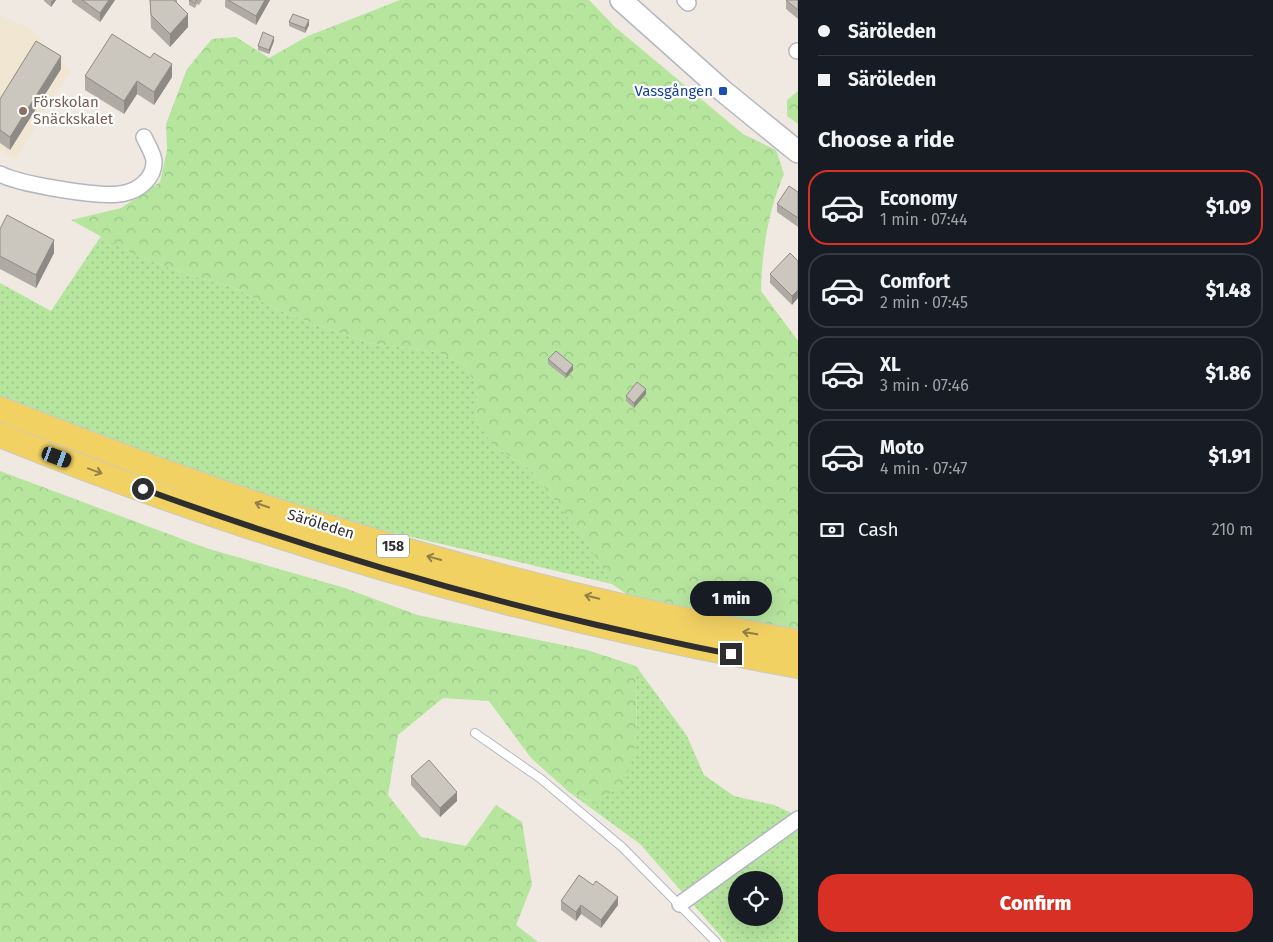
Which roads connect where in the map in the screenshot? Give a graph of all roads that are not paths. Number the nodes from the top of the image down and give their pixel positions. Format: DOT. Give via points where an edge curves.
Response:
graph roads {
  1 [pos="621,0"];
  2 [pos="144,137"];
  3 [pos="798,152"];
  4 [pos="0,174"];
  5 [pos="0,409"];
  6 [pos="0,435"];
  7 [pos="798,642"];
  8 [pos="798,666"];
  9 [pos="475,733"];
  10 [pos="798,820"];
  11 [pos="680,904"];
  12 [pos="716,942"];
  1 -- 3 [label="street" via="723,91"];
  2 -- 4 [label="street" via="154,161 151,174 140,187 123,194 54,188 14,181"];
  7 -- 5 [label="main road, Säröleden / 158, one-way" via="709,626 514,579 331,528"];
  6 -- 8 [label="main road, Säröleden / 158, one-way" via="195,508 400,574 494,600 697,648"];
  9 -- 11 [label="lane" via="573,805"];
  10 -- 11 [label="street"];
  11 -- 12 [label="lane"];
}
